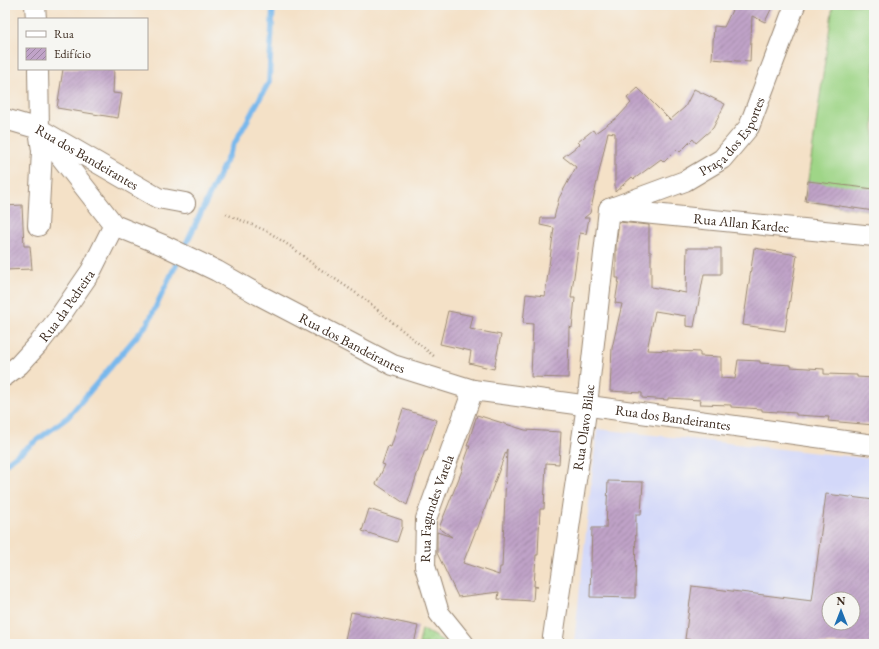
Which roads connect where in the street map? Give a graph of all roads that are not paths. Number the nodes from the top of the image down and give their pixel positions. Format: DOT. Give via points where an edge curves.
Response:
graph roads {
  1 [pos="35,5"];
  2 [pos="795,5"];
  3 [pos="36,18"];
  4 [pos="38,70"];
  5 [pos="5,119"];
  6 [pos="40,129"];
  7 [pos="185,203"];
  8 [pos="609,209"];
  9 [pos="114,224"];
  10 [pos="38,226"];
  11 [pos="874,236"];
  12 [pos="5,376"];
  13 [pos="473,390"];
  14 [pos="587,405"];
  15 [pos="874,445"];
  16 [pos="464,644"];
  17 [pos="552,644"];
  1 -- 3 [label="street"];
  2 -- 8 [label="street, Praça dos Esportes" via="749,127 722,159 685,181"];
  4 -- 6 [label="street"];
  5 -- 6 [label="street"];
  6 -- 7 [label="street, Rua dos Bandeirantes" via="158,198"];
  6 -- 9 [label="street, Rua dos Bandeirantes"];
  6 -- 10 [label="street" via="42,151"];
  8 -- 11 [label="street, Rua Allan Kardec"];
  8 -- 14 [label="street, Rua Olavo Bilac"];
  9 -- 12 [label="street, Rua da Pedreira" via="91,271 58,319 19,365"];
  9 -- 13 [label="street, Rua dos Bandeirantes" via="217,271 393,365"];
  13 -- 14 [label="street, Rua dos Bandeirantes"];
  13 -- 16 [label="street, Rua Fagundes Varela" via="426,519 425,566 439,613"];
  14 -- 15 [label="street, Rua dos Bandeirantes"];
  14 -- 17 [label="street, Rua Olavo Bilac"];
}
